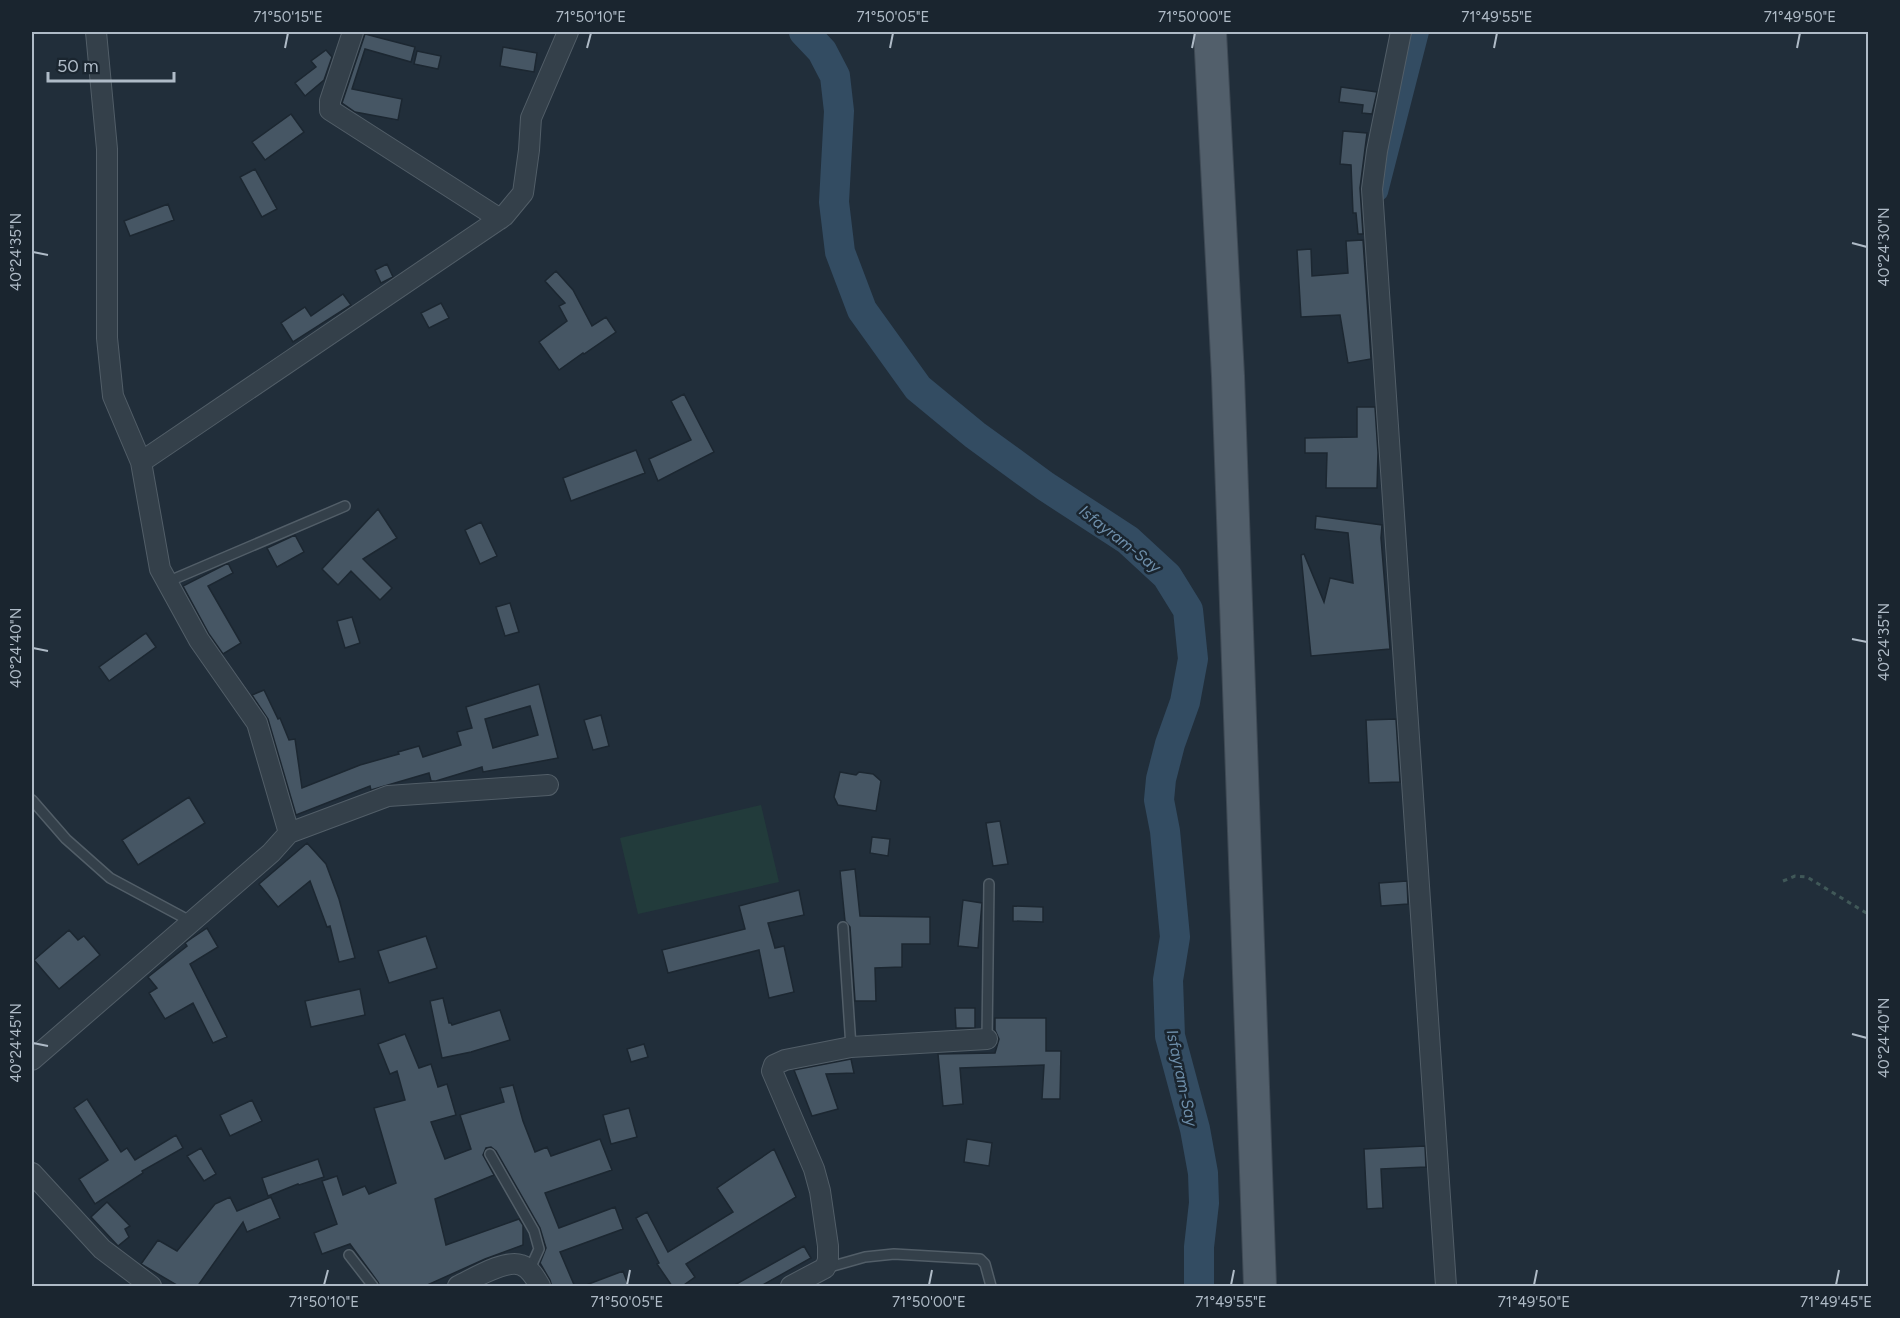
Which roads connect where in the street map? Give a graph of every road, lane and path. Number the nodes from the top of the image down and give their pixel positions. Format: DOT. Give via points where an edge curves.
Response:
graph roads {
  1 [pos="96,32"];
  2 [pos="353,32"];
  3 [pos="568,32"];
  4 [pos="1210,32"];
  5 [pos="1401,32"];
  6 [pos="500,219"];
  7 [pos="141,462"];
  8 [pos="345,506"];
  9 [pos="167,582"];
  10 [pos="548,785"];
  11 [pos="32,800"];
  12 [pos="289,833"];
  13 [pos="1783,881"];
  14 [pos="989,884"];
  15 [pos="1869,914"];
  16 [pos="192,922"];
  17 [pos="843,927"];
  18 [pos="987,1039"];
  19 [pos="851,1047"];
  20 [pos="32,1060"];
  21 [pos="490,1154"];
  22 [pos="32,1173"];
  23 [pos="349,1255"];
  24 [pos="825,1268"];
  25 [pos="534,1279"];
  26 [pos="151,1287"];
  27 [pos="373,1287"];
  28 [pos="458,1287"];
  29 [pos="791,1287"];
  30 [pos="991,1287"];
  31 [pos="1260,1287"];
  32 [pos="1446,1287"];
  1 -- 7 [label="street" via="106,149 107,338 113,396"];
  2 -- 6 [label="street" via="330,110"];
  3 -- 6 [label="street" via="531,118 523,193"];
  4 -- 31 [label="main road" via="1228,376"];
  5 -- 32 [label="street" via="1372,189"];
  6 -- 7 [label="street"];
  7 -- 9 [label="street" via="160,569"];
  8 -- 9 [label="lane"];
  9 -- 12 [label="street" via="199,640 256,723"];
  10 -- 12 [label="street" via="388,796"];
  11 -- 16 [label="lane" via="66,839 110,878"];
  12 -- 16 [label="street" via="272,853"];
  13 -- 15 [label="path" via="1795,876 1808,877"];
  14 -- 18 [label="lane"];
  16 -- 20 [label="street"];
  17 -- 19 [label="lane"];
  18 -- 19 [label="street"];
  19 -- 24 [label="street" via="785,1060 774,1065 772,1071 820,1191 828,1253"];
  21 -- 25 [label="lane" via="534,1231 539,1249"];
  22 -- 26 [label="street" via="102,1249"];
  23 -- 27 [label="lane"];
  24 -- 29 [label="street"];
  24 -- 30 [label="lane" via="894,1254 980,1258"];
  25 -- 28 [label="street" via="522,1265 504,1264"];
}
